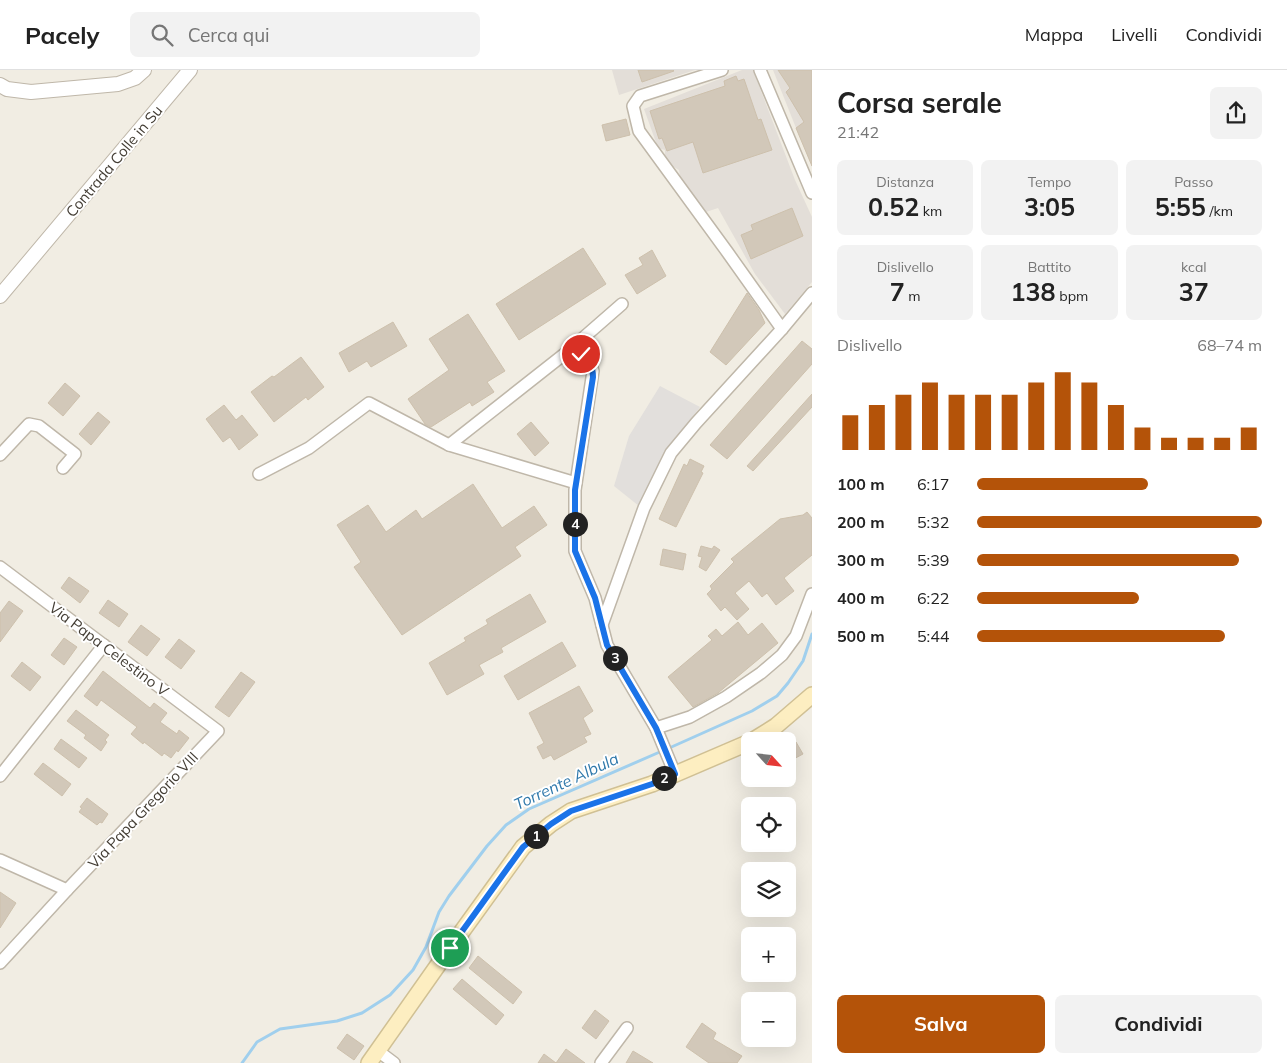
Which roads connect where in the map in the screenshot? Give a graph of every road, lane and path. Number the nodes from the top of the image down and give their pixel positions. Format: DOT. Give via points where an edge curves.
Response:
graph roads {
  1 [pos="144,70"];
  2 [pos="190,70"];
  3 [pos="722,70"];
  4 [pos="760,70"];
  5 [pos="0,85"];
  6 [pos="812,193"];
  7 [pos="812,293"];
  8 [pos="0,296"];
  9 [pos="622,304"];
  10 [pos="782,329"];
  11 [pos="567,352"];
  12 [pos="450,445"];
  13 [pos="0,455"];
  14 [pos="63,468"];
  15 [pos="259,474"];
  16 [pos="576,483"];
  17 [pos="0,567"];
  18 [pos="812,594"];
  19 [pos="602,627"];
  20 [pos="104,645"];
  21 [pos="812,695"];
  22 [pos="218,730"];
  23 [pos="657,732"];
  24 [pos="767,732"];
  25 [pos="741,745"];
  26 [pos="673,769"];
  27 [pos="0,776"];
  28 [pos="0,860"];
  29 [pos="67,890"];
  30 [pos="0,963"];
  31 [pos="627,1028"];
  32 [pos="373,1057"];
  33 [pos="394,1063"];
  34 [pos="601,1063"];
  1 -- 5 [label="street" via="118,84 31,92"];
  2 -- 8 [label="street, Contrada Colle in Su"];
  3 -- 10 [label="street" via="640,96 633,106 639,132"];
  4 -- 6 [label="street"];
  7 -- 10 [label="street"];
  9 -- 11 [label="street"];
  10 -- 19 [label="street" via="671,453 644,508"];
  11 -- 12 [label="street"];
  11 -- 16 [label="street" via="577,352 586,357 593,371"];
  12 -- 15 [label="street" via="369,404 309,448"];
  12 -- 16 [label="street"];
  13 -- 14 [label="street" via="29,424 39,426 75,454"];
  16 -- 19 [label="street" via="575,551 595,598"];
  17 -- 20 [label="street, Via Papa Celestino V"];
  18 -- 23 [label="street" via="796,636 782,655 726,697"];
  19 -- 23 [label="street" via="607,645"];
  20 -- 22 [label="street, Via Papa Celestino V"];
  20 -- 27 [label="street"];
  21 -- 24 [label="main road"];
  22 -- 29 [label="street, Via Papa Gregorio VIII"];
  23 -- 26 [label="street"];
  25 -- 26 [label="main road"];
  26 -- 32 [label="main road" via="652,784 571,811 523,847"];
  28 -- 29 [label="street"];
  29 -- 30 [label="street, Via Papa Gregorio VIII"];
  31 -- 34 [label="street"];
  32 -- 33 [label="street"];
}
